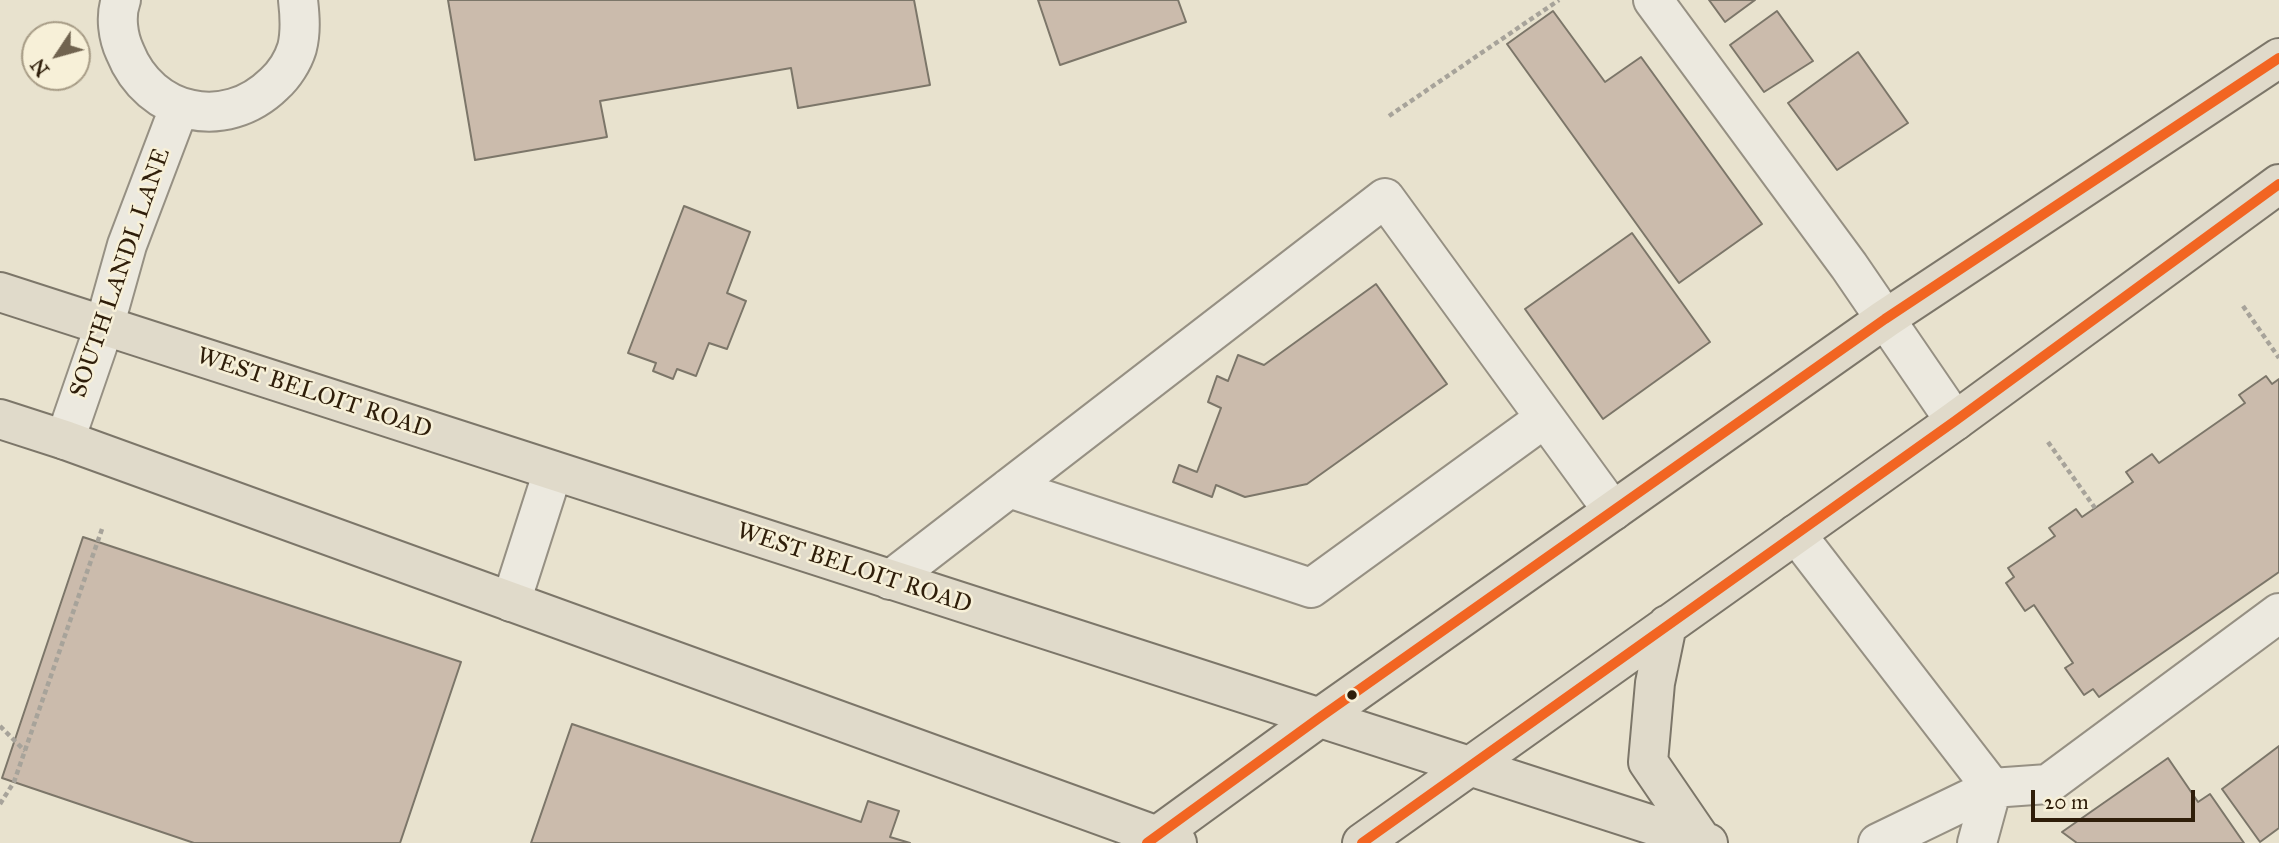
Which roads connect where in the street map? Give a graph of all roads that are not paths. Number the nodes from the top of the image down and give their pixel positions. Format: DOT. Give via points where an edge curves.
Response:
graph roads {
  1 [pos="121,0"];
  2 [pos="298,0"];
  3 [pos="1653,0"];
  4 [pos="2279,58"];
  5 [pos="179,108"];
  6 [pos="2279,184"];
  7 [pos="0,292"];
  8 [pos="1885,319"];
  9 [pos="104,327"];
  10 [pos="1545,418"];
  11 [pos="0,419"];
  12 [pos="1955,421"];
  13 [pos="65,440"];
  14 [pos="553,471"];
  15 [pos="1009,488"];
  16 [pos="1613,511"];
  17 [pos="1796,534"];
  18 [pos="890,580"];
  19 [pos="511,602"];
  20 [pos="2279,613"];
  21 [pos="1667,625"];
  22 [pos="1319,718"];
  23 [pos="1468,765"];
  24 [pos="1992,788"];
  25 [pos="1160,841"];
  26 [pos="1705,842"];
  27 [pos="1362,843"];
  28 [pos="1878,843"];
  29 [pos="1977,843"];
  1 -- 5 [label="lane" via="119,40 131,69 152,92"];
  2 -- 5 [label="lane" via="301,22 296,51 283,76 262,96 236,108 207,113"];
  3 -- 8 [label="lane"];
  4 -- 8 [label="main road"];
  5 -- 9 [label="lane, SOUTH LANDL LANE" via="127,245"];
  6 -- 12 [label="main road"];
  7 -- 9 [label="main road, WEST BELOIT ROAD"];
  8 -- 12 [label="lane"];
  8 -- 16 [label="main road"];
  9 -- 13 [label="lane, SOUTH LANDL LANE"];
  9 -- 14 [label="main road, WEST BELOIT ROAD"];
  10 -- 15 [label="lane" via="1311,588"];
  10 -- 15 [label="lane" via="1385,198"];
  10 -- 16 [label="lane"];
  11 -- 13 [label="main road"];
  12 -- 17 [label="main road"];
  13 -- 19 [label="main road"];
  14 -- 18 [label="main road, WEST BELOIT ROAD"];
  14 -- 19 [label="lane"];
  15 -- 18 [label="lane"];
  16 -- 22 [label="main road"];
  17 -- 21 [label="main road"];
  17 -- 24 [label="lane"];
  18 -- 22 [label="main road, WEST BELOIT ROAD"];
  19 -- 25 [label="main road"];
  20 -- 24 [label="lane" via="2048,784"];
  21 -- 23 [label="main road"];
  21 -- 26 [label="main road" via="1655,683 1648,762"];
  22 -- 23 [label="main road, WEST BELOIT ROAD"];
  22 -- 25 [label="main road"];
  23 -- 26 [label="main road, WEST BELOIT ROAD"];
  23 -- 27 [label="main road"];
  24 -- 28 [label="lane"];
  24 -- 29 [label="lane"];
}
